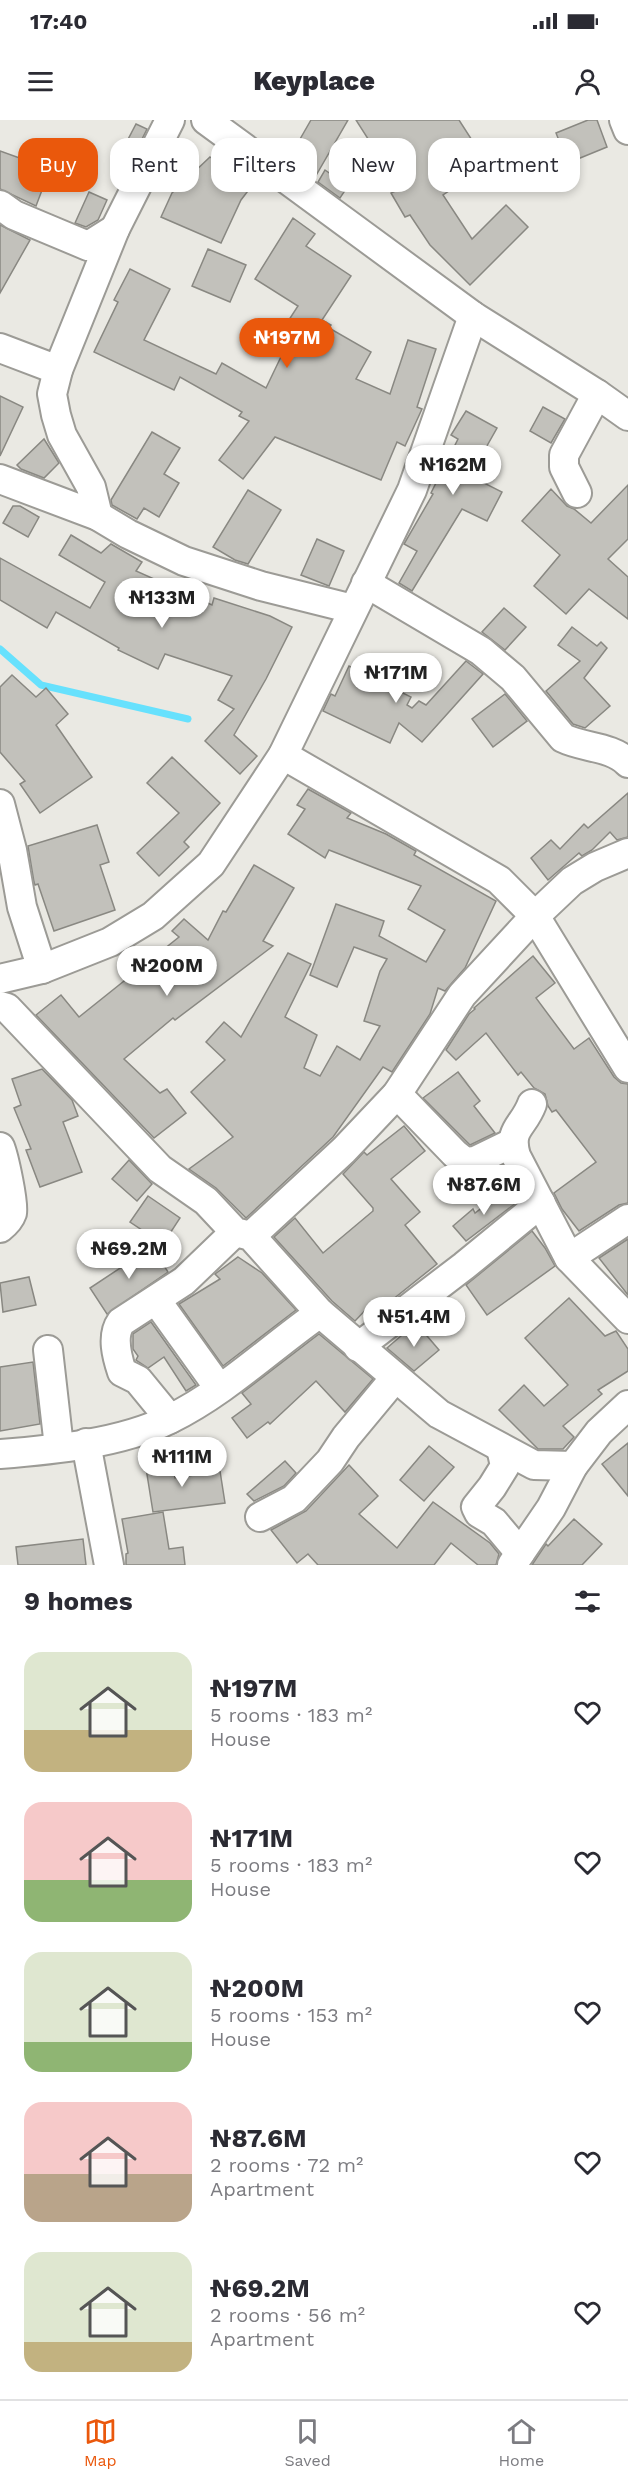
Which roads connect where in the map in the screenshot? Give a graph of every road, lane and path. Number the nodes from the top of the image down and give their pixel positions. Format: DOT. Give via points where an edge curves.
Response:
graph roads {
  1 [pos="170,120"];
  2 [pos="206,120"];
  3 [pos="624,120"];
  4 [pos="628,130"];
  5 [pos="0,205"];
  6 [pos="115,229"];
  7 [pos="473,316"];
  8 [pos="0,348"];
  9 [pos="58,370"];
  10 [pos="597,394"];
  11 [pos="628,416"];
  12 [pos="0,479"];
  13 [pos="577,493"];
  14 [pos="98,516"];
  15 [pos="366,583"];
  16 [pos="353,609"];
  17 [pos="283,755"];
  18 [pos="628,763"];
  19 [pos="0,804"];
  20 [pos="628,853"];
  21 [pos="536,916"];
  22 [pos="42,969"];
  23 [pos="0,980"];
  24 [pos="0,1006"];
  25 [pos="628,1068"];
  26 [pos="397,1094"];
  27 [pos="532,1104"];
  28 [pos="512,1143"];
  29 [pos="0,1147"];
  30 [pos="541,1203"];
  31 [pos="628,1219"];
  32 [pos="0,1228"];
  33 [pos="243,1234"];
  34 [pos="569,1258"];
  35 [pos="156,1300"];
  36 [pos="320,1313"];
  37 [pos="628,1319"];
  38 [pos="358,1347"];
  39 [pos="48,1350"];
  40 [pos="395,1378"];
  41 [pos="219,1388"];
  42 [pos="628,1405"];
  43 [pos="170,1419"];
  44 [pos="73,1445"];
  45 [pos="501,1448"];
  46 [pos="0,1454"];
  47 [pos="573,1466"];
  48 [pos="260,1517"];
  49 [pos="516,1559"];
  50 [pos="109,1565"];
  1 -- 6 [label="street"];
  2 -- 7 [label="street"];
  3 -- 4 [label="street"];
  5 -- 6 [label="street" via="88,246"];
  6 -- 9 [label="street"];
  7 -- 10 [label="street"];
  7 -- 15 [label="street" via="412,489"];
  8 -- 9 [label="street"];
  9 -- 14 [label="street" via="52,394 56,415 62,435 91,486"];
  10 -- 11 [label="street"];
  10 -- 13 [label="street" via="564,455 564,467"];
  12 -- 14 [label="street"];
  14 -- 16 [label="street" via="184,561 261,586"];
  15 -- 16 [label="street"];
  15 -- 18 [label="street" via="481,651 513,678 563,738 600,748"];
  16 -- 17 [label="street"];
  17 -- 21 [label="street" via="500,880"];
  17 -- 22 [label="street" via="211,864 153,916 110,942"];
  19 -- 22 [label="street" via="22,907"];
  20 -- 21 [label="street" via="572,881"];
  21 -- 25 [label="street"];
  21 -- 26 [label="street" via="462,995"];
  22 -- 23 [label="street"];
  24 -- 33 [label="street" via="7,1008 160,1168"];
  26 -- 28 [label="street" via="465,1162"];
  26 -- 33 [label="street" via="344,1150"];
  27 -- 28 [label="street" via="526,1119 514,1132"];
  28 -- 30 [label="street"];
  29 -- 32 [label="street" via="12,1213"];
  30 -- 34 [label="street"];
  30 -- 38 [label="street"];
  31 -- 34 [label="street"];
  33 -- 35 [label="street"];
  33 -- 36 [label="street"];
  34 -- 37 [label="street"];
  35 -- 41 [label="street"];
  35 -- 43 [label="street" via="121,1322 116,1329 116,1354 122,1372 138,1380"];
  36 -- 38 [label="street"];
  36 -- 41 [label="street"];
  38 -- 40 [label="street"];
  39 -- 44 [label="street"];
  40 -- 45 [label="street" via="439,1414"];
  40 -- 48 [label="street" via="330,1461 294,1499"];
  41 -- 43 [label="street"];
  42 -- 47 [label="street" via="599,1432"];
  43 -- 44 [label="street" via="136,1432"];
  44 -- 46 [label="street"];
  44 -- 50 [label="street"];
  45 -- 47 [label="street" via="534,1465"];
  45 -- 49 [label="street" via="505,1466 476,1507 494,1522"];
  47 -- 49 [label="street" via="551,1508"];
}
